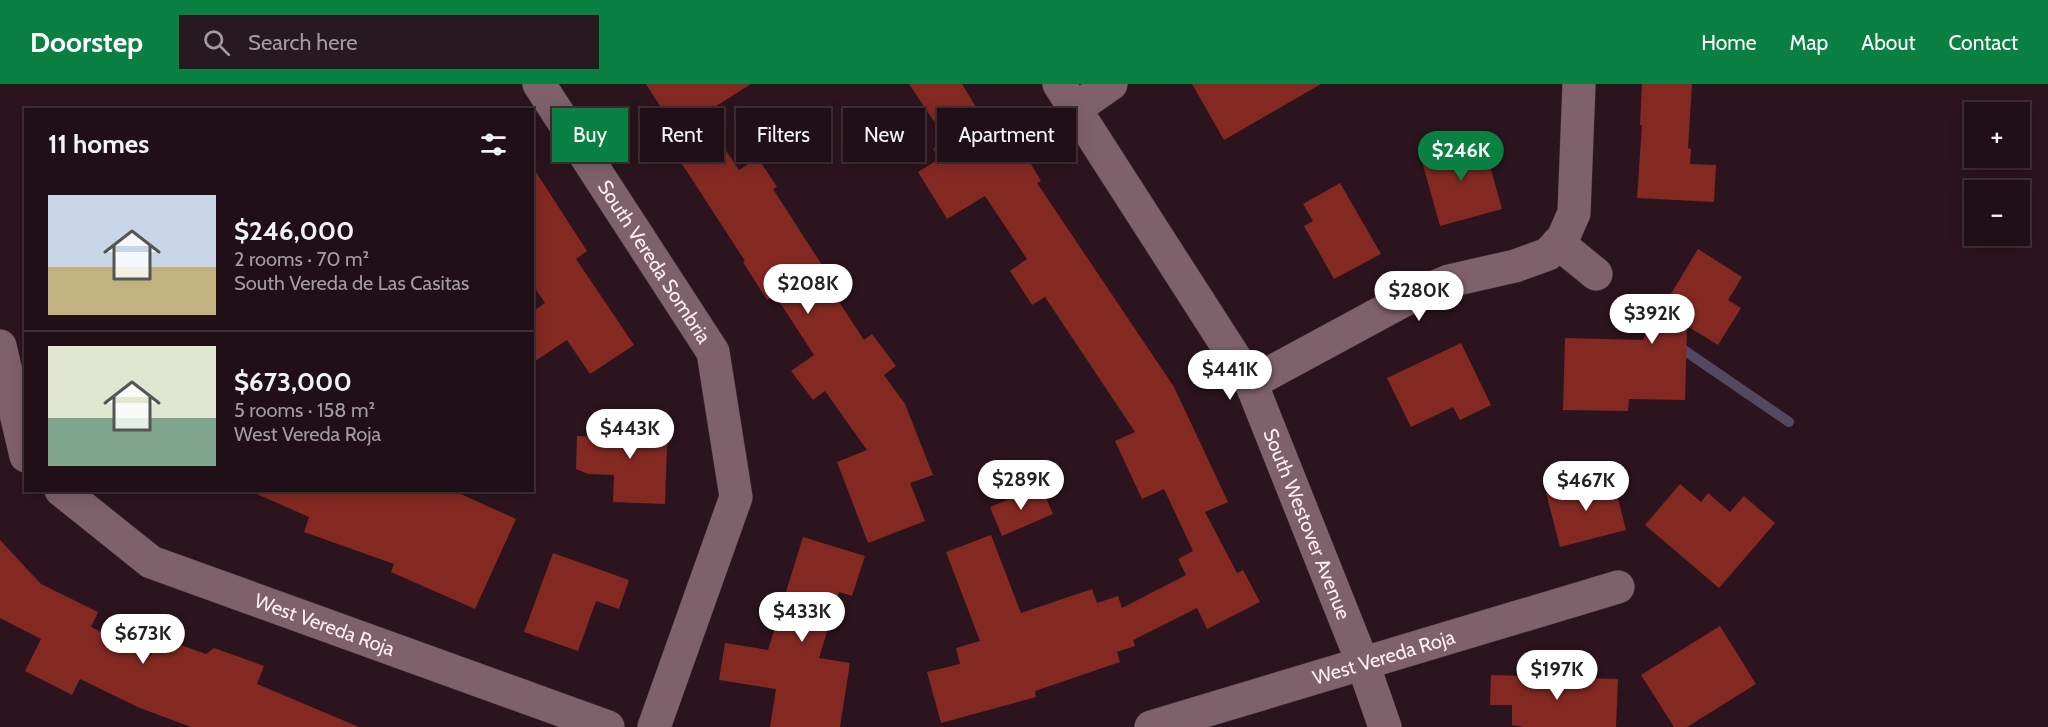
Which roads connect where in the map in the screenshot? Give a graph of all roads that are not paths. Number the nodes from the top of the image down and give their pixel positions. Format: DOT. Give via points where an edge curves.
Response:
graph roads {
  1 [pos="539,84"];
  2 [pos="1111,84"];
  3 [pos="1579,84"];
  4 [pos="1067,97"];
  5 [pos="1560,241"];
  6 [pos="1596,274"];
  7 [pos="0,346"];
  8 [pos="1251,383"];
  9 [pos="24,448"];
  10 [pos="64,492"];
  11 [pos="1618,587"];
  12 [pos="1364,664"];
  13 [pos="608,727"];
  14 [pos="654,727"];
  15 [pos="1151,727"];
  16 [pos="1386,727"];
  1 -- 14 [label="street, South Vereda Sombria" via="712,352 736,497"];
  2 -- 4 [label="street"];
  3 -- 5 [label="street" via="1574,213"];
  4 -- 8 [label="street, South Westover Avenue"];
  5 -- 6 [label="street"];
  5 -- 8 [label="street" via="1548,254 1449,281 1410,297"];
  7 -- 9 [label="street"];
  8 -- 12 [label="street, South Westover Avenue"];
  10 -- 13 [label="street, West Vereda Roja" via="151,562"];
  11 -- 12 [label="street, West Vereda Roja"];
  12 -- 15 [label="street, West Vereda Roja"];
  12 -- 16 [label="street, South Westover Avenue"];
}
